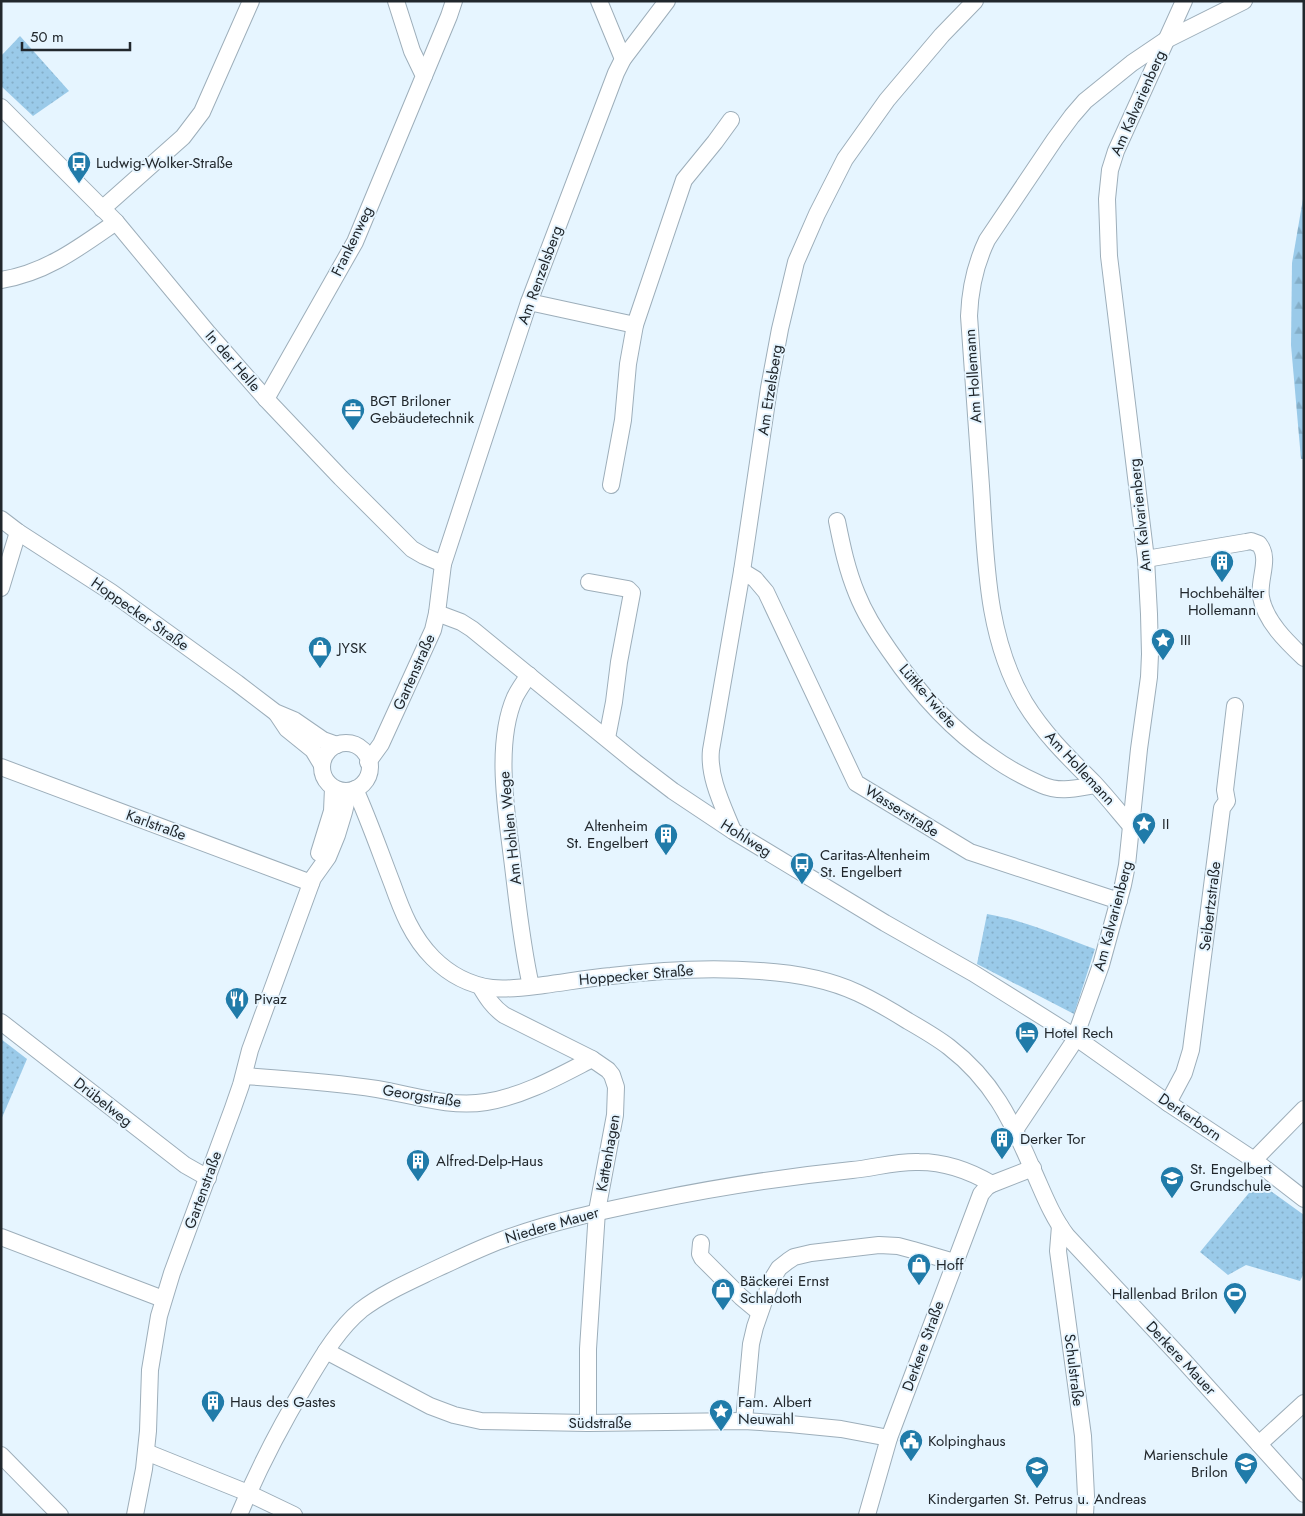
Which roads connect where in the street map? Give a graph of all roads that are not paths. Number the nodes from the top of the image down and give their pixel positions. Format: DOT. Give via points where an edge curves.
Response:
graph roads {
  1 [pos="251,1"];
  2 [pos="454,1"];
  3 [pos="599,1"];
  4 [pos="667,1"];
  5 [pos="975,1"];
  6 [pos="1184,1"];
  7 [pos="1244,1"];
  8 [pos="398,2"];
  9 [pos="1166,40"];
  10 [pos="623,58"];
  11 [pos="424,76"];
  12 [pos="1,107"];
  13 [pos="731,120"];
  14 [pos="102,209"];
  15 [pos="116,222"];
  16 [pos="1,280"];
  17 [pos="528,302"];
  18 [pos="635,325"];
  19 [pos="266,399"];
  20 [pos="611,484"];
  21 [pos="1,519"];
  22 [pos="837,521"];
  23 [pos="18,532"];
  24 [pos="1146,559"];
  25 [pos="443,564"];
  26 [pos="742,571"];
  27 [pos="589,582"];
  28 [pos="1,588"];
  29 [pos="437,614"];
  30 [pos="1304,658"];
  31 [pos="530,675"];
  32 [pos="1235,706"];
  33 [pos="276,712"];
  34 [pos="387,729"];
  35 [pos="607,738"];
  36 [pos="337,745"];
  37 [pos="358,748"];
  38 [pos="368,762"];
  39 [pos="322,765"];
  40 [pos="1,767"];
  41 [pos="1095,785"];
  42 [pos="346,789"];
  43 [pos="1131,826"];
  44 [pos="339,828"];
  45 [pos="733,831"];
  46 [pos="372,832"];
  47 [pos="313,879"];
  48 [pos="1119,901"];
  49 [pos="480,986"];
  50 [pos="531,986"];
  51 [pos="1,1022"];
  52 [pos="1075,1037"];
  53 [pos="592,1059"];
  54 [pos="244,1076"];
  55 [pos="996,1096"];
  56 [pos="1168,1103"];
  57 [pos="1304,1109"];
  58 [pos="1015,1130"];
  59 [pos="1254,1160"];
  60 [pos="1033,1168"];
  61 [pos="208,1178"];
  62 [pos="992,1184"];
  63 [pos="1304,1199"];
  64 [pos="597,1211"];
  65 [pos="1060,1226"];
  66 [pos="1,1237"];
  67 [pos="700,1243"];
  68 [pos="954,1262"];
  69 [pos="163,1299"];
  70 [pos="759,1312"];
  71 [pos="326,1350"];
  72 [pos="1304,1403"];
  73 [pos="744,1421"];
  74 [pos="588,1423"];
  75 [pos="889,1438"];
  76 [pos="1259,1444"];
  77 [pos="146,1452"];
  78 [pos="1,1455"];
  79 [pos="248,1493"];
  80 [pos="1304,1494"];
  81 [pos="60,1515"];
  82 [pos="135,1515"];
  83 [pos="238,1515"];
  84 [pos="294,1515"];
  85 [pos="866,1515"];
  86 [pos="1086,1515"];
  1 -- 14 [label="street" via="202,112 183,137"];
  2 -- 11 [label="street, Frankenweg"];
  3 -- 10 [label="street"];
  4 -- 10 [label="street, Am Renzelsberg"];
  5 -- 26 [label="street, Am Etzelsberg" via="887,100 845,159 796,262 771,380"];
  6 -- 9 [label="street, Am Kalvarienberg"];
  7 -- 9 [label="street, Am Hollemann"];
  8 -- 11 [label="street" via="412,51"];
  9 -- 24 [label="street, Am Kalvarienberg" via="1113,159 1107,198 1108,256"];
  9 -- 41 [label="street, Am Hollemann" via="1085,100 1072,116 987,240 971,289 969,316 987,583 1000,646 1012,678 1040,725"];
  10 -- 17 [label="street, Am Renzelsberg"];
  11 -- 19 [label="street, Frankenweg" via="355,242"];
  12 -- 14 [label="street, In der Helle"];
  13 -- 18 [label="street" via="681,187"];
  14 -- 15 [label="street, In der Helle"];
  15 -- 16 [label="street" via="49,265"];
  15 -- 19 [label="street, In der Helle"];
  17 -- 18 [label="street"];
  17 -- 25 [label="street, Am Renzelsberg"];
  18 -- 20 [label="street"];
  19 -- 25 [label="street, In der Helle" via="412,549"];
  21 -- 23 [label="street, Hoppecker Straße"];
  22 -- 41 [label="street, Lüttke-Twiete" via="845,561 862,607 900,666 947,721 970,742 1009,769 1042,786 1060,790"];
  23 -- 28 [label="street"];
  23 -- 33 [label="street, Hoppecker Straße" via="110,592"];
  24 -- 30 [label="street" via="1251,541 1259,544 1264,550 1261,590 1265,608 1278,630"];
  24 -- 43 [label="street, Am Kalvarienberg" via="1150,665"];
  25 -- 29 [label="street"];
  26 -- 45 [label="street, Am Etzelsberg" via="710,761"];
  26 -- 48 [label="street, Wasserstraße" via="755,579 766,592 856,783 970,852"];
  27 -- 35 [label="street" via="628,589 632,593"];
  29 -- 31 [label="street, Hohlweg" via="472,629"];
  29 -- 34 [label="street, Gartenstraße" via="433,630"];
  31 -- 35 [label="street, Hohlweg"];
  31 -- 50 [label="street, Am Hohlen Wege" via="512,706 504,765 520,929"];
  32 -- 56 [label="street, Seibertzstraße" via="1224,790 1227,801 1222,808 1192,1050"];
  33 -- 36 [label="street, Hoppecker Straße"];
  33 -- 39 [label="street, Hoppecker Straße" via="287,729 313,750"];
  34 -- 37 [label="street, Gartenstraße"];
  34 -- 38 [label="street, Gartenstraße"];
  35 -- 45 [label="street, Hohlweg" via="667,786"];
  36 -- 37 [label="street"];
  36 -- 39 [label="street" via="327,753"];
  37 -- 38 [label="street"];
  38 -- 42 [label="street" via="365,781"];
  39 -- 42 [label="street" via="324,778"];
  40 -- 47 [label="street, Karlstraße"];
  41 -- 43 [label="street, Am Hollemann"];
  42 -- 44 [label="street, Gartenstraße"];
  42 -- 46 [label="street, Hoppecker Straße"];
  42 -- 47 [label="street, Gartenstraße" via="332,811"];
  43 -- 48 [label="street, Am Kalvarienberg" via="1128,865"];
  44 -- 46 [label="street" via="345,822 354,821 367,826"];
  44 -- 47 [label="street, Gartenstraße" via="328,857"];
  45 -- 52 [label="street, Hohlweg"];
  46 -- 49 [label="street, Hoppecker Straße" via="403,913 420,943 449,972"];
  47 -- 54 [label="street, Gartenstraße" via="250,1050"];
  48 -- 52 [label="street, Am Kalvarienberg" via="1101,965"];
  49 -- 50 [label="street, Hoppecker Straße" via="501,989"];
  49 -- 53 [label="street, Kattenhagen" via="495,1009 504,1015"];
  50 -- 55 [label="street, Hoppecker Straße" via="686,970 760,971 812,978 856,992 921,1029 966,1062"];
  51 -- 61 [label="street, Drübelweg" via="185,1165"];
  52 -- 56 [label="street, Derkerborn"];
  52 -- 58 [label="street, Am Kalvarienberg"];
  53 -- 54 [label="street, Georgstraße" via="545,1083 477,1103"];
  53 -- 64 [label="street, Kattenhagen" via="612,1075 617,1095"];
  54 -- 61 [label="street, Gartenstraße"];
  55 -- 58 [label="street, Derkere Mauer"];
  56 -- 59 [label="street, Derkerborn"];
  57 -- 59 [label="street"];
  58 -- 60 [label="street, Derkere Mauer"];
  59 -- 63 [label="street, Derkerborn"];
  60 -- 62 [label="street"];
  60 -- 65 [label="street, Derkere Mauer"];
  61 -- 69 [label="street, Gartenstraße"];
  62 -- 64 [label="street, Niedere Mauer" via="972,1173 941,1164 908,1162 725,1186"];
  62 -- 68 [label="street, Derkere Straße" via="981,1194"];
  64 -- 71 [label="street, Niedere Mauer" via="503,1239 395,1289 362,1310"];
  64 -- 74 [label="street, Kattenhagen" via="588,1349"];
  65 -- 76 [label="street, Derkere Mauer"];
  65 -- 86 [label="street, Schulstraße" via="1058,1250 1082,1436"];
  66 -- 69 [label="street"];
  67 -- 70 [label="street" via="702,1258"];
  68 -- 70 [label="street" via="888,1245 802,1255 779,1268"];
  68 -- 75 [label="street, Derkere Straße"];
  69 -- 77 [label="street, Gartenstraße" via="150,1370"];
  70 -- 73 [label="street" via="751,1344"];
  71 -- 74 [label="street, Südstraße" via="414,1399 454,1415 497,1422"];
  71 -- 79 [label="street, Niedere Mauer" via="286,1418"];
  72 -- 76 [label="street"];
  73 -- 74 [label="street, Südstraße"];
  73 -- 75 [label="street, Südstraße" via="824,1427"];
  75 -- 85 [label="street, Derkere Straße"];
  76 -- 80 [label="street, Derkere Mauer"];
  77 -- 79 [label="street"];
  77 -- 82 [label="street, Gartenstraße"];
  78 -- 81 [label="street"];
  79 -- 83 [label="street, Niedere Mauer"];
  79 -- 84 [label="street"];
}
